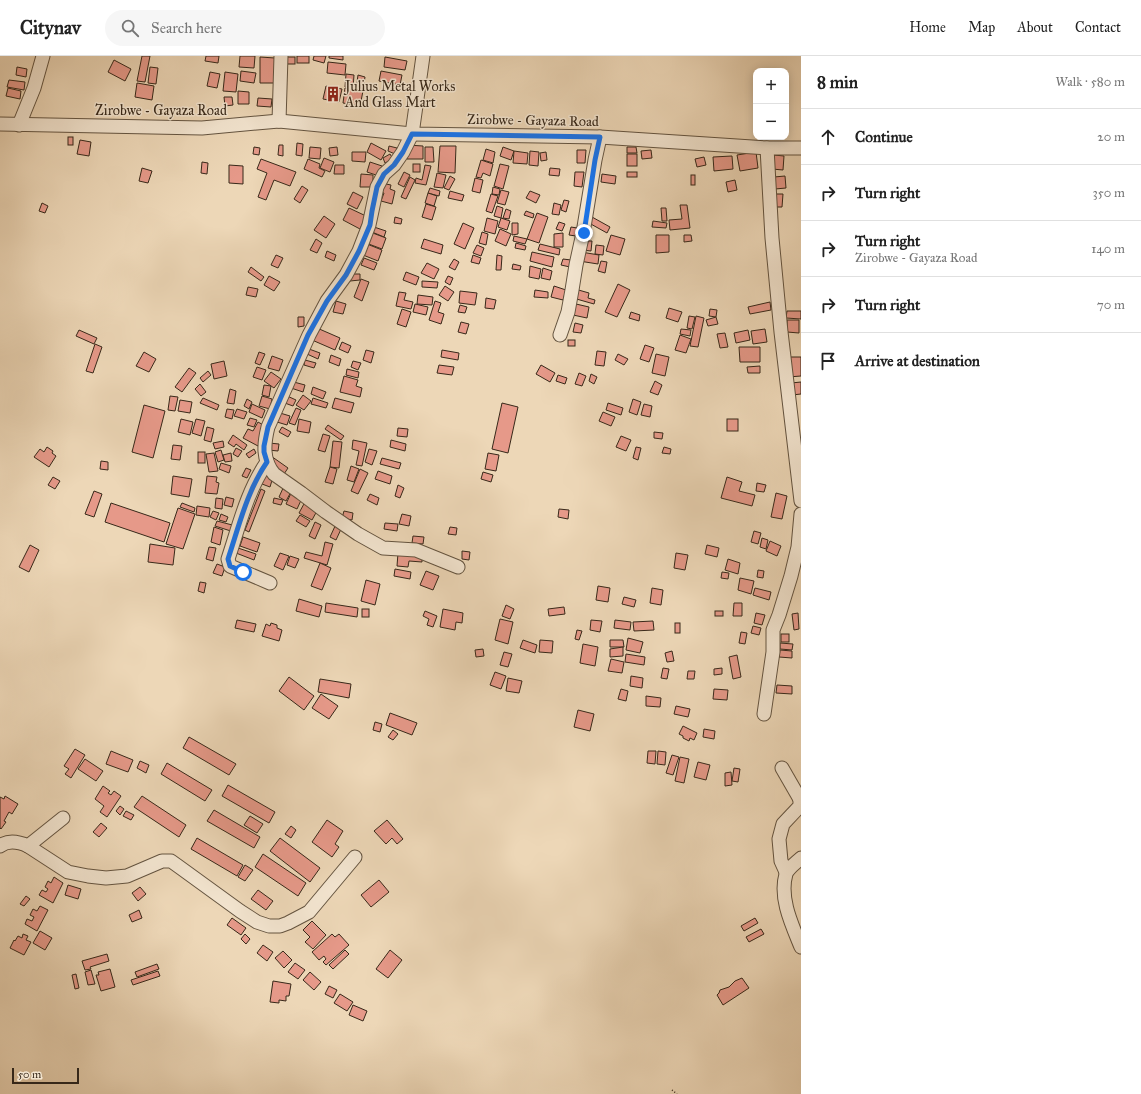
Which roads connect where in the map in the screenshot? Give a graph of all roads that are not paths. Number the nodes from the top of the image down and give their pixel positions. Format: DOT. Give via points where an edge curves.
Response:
graph roads {
  1 [pos="43,56"];
  2 [pos="281,56"];
  3 [pos="423,56"];
  4 [pos="279,122"];
  5 [pos="0,124"];
  6 [pos="19,125"];
  7 [pos="412,134"];
  8 [pos="600,137"];
  9 [pos="767,148"];
  10 [pos="801,148"];
  11 [pos="560,335"];
  12 [pos="267,462"];
  13 [pos="801,501"];
  14 [pos="801,514"];
  15 [pos="458,567"];
  16 [pos="270,583"];
  17 [pos="764,714"];
  18 [pos="782,768"];
  19 [pos="801,801"];
  20 [pos="63,818"];
  21 [pos="0,846"];
  22 [pos="28,846"];
  23 [pos="354,857"];
  24 [pos="801,858"];
  25 [pos="786,872"];
  26 [pos="801,947"];
  1 -- 6 [label="street" via="36,83"];
  2 -- 4 [label="street"];
  3 -- 7 [label="street"];
  4 -- 6 [label="street, Zirobwe - Gayaza Road" via="202,128"];
  4 -- 7 [label="street, Zirobwe - Gayaza Road"];
  5 -- 6 [label="street, Zirobwe - Gayaza Road"];
  7 -- 8 [label="street, Zirobwe - Gayaza Road"];
  7 -- 12 [label="street" via="403,152 384,174 377,187 370,225 359,251 308,335 268,427 264,446"];
  8 -- 9 [label="street, Zirobwe - Gayaza Road"];
  8 -- 11 [label="street" via="584,233 568,312"];
  9 -- 10 [label="street, Zirobwe - Gayaza Road"];
  9 -- 13 [label="street" via="782,340"];
  12 -- 15 [label="street" via="274,474 358,534 383,548 416,550"];
  12 -- 16 [label="street" via="252,490 228,559 230,566"];
  14 -- 17 [label="street" via="798,547 791,576 772,630 773,652"];
  18 -- 19 [label="street"];
  19 -- 25 [label="street" via="800,806 783,824 779,839 781,861"];
  20 -- 22 [label="street"];
  21 -- 22 [label="street" via="14,842"];
  22 -- 23 [label="street" via="68,872 106,878 127,876 162,861 171,861 240,911 269,926 280,926 309,912"];
  24 -- 25 [label="street"];
  25 -- 26 [label="street" via="785,904"];
}
